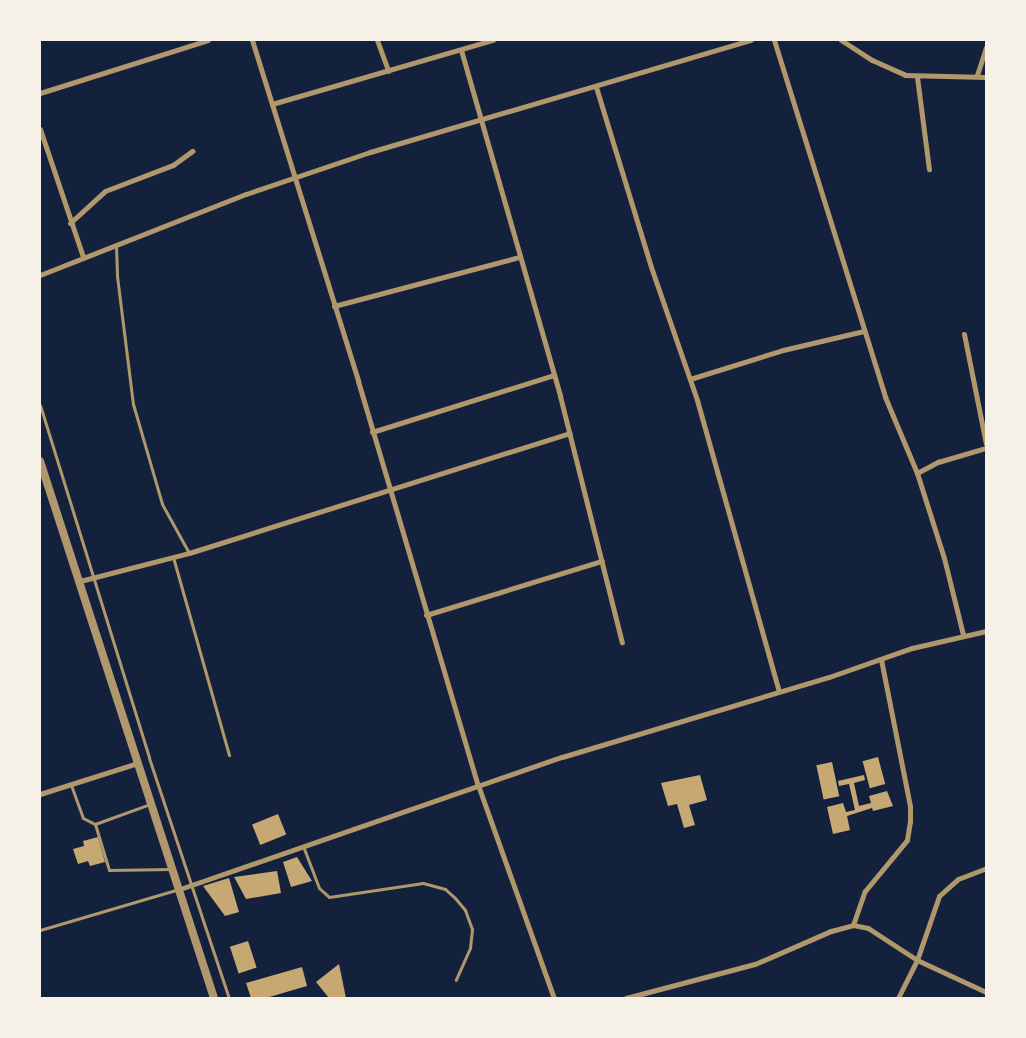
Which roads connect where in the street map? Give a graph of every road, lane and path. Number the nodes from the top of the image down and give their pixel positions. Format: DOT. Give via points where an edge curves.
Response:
graph roads {
  1 [pos="208,40"];
  2 [pos="252,40"];
  3 [pos="377,40"];
  4 [pos="493,40"];
  5 [pos="751,40"];
  6 [pos="774,40"];
  7 [pos="841,40"];
  8 [pos="986,47"];
  9 [pos="461,50"];
  10 [pos="388,71"];
  11 [pos="977,75"];
  12 [pos="986,76"];
  13 [pos="917,77"];
  14 [pos="596,87"];
  15 [pos="40,93"];
  16 [pos="272,104"];
  17 [pos="482,118"];
  18 [pos="40,130"];
  19 [pos="192,150"];
  20 [pos="929,169"];
  21 [pos="293,178"];
  22 [pos="70,223"];
  23 [pos="116,246"];
  24 [pos="83,257"];
  25 [pos="520,257"];
  26 [pos="40,275"];
  27 [pos="334,306"];
  28 [pos="864,331"];
  29 [pos="964,334"];
  30 [pos="554,375"];
  31 [pos="690,379"];
  32 [pos="40,405"];
  33 [pos="372,432"];
  34 [pos="570,433"];
  35 [pos="986,444"];
  36 [pos="986,448"];
  37 [pos="40,461"];
  38 [pos="917,473"];
  39 [pos="389,491"];
  40 [pos="189,552"];
  41 [pos="172,557"];
  42 [pos="602,561"];
  43 [pos="93,577"];
  44 [pos="80,581"];
  45 [pos="426,615"];
  46 [pos="986,631"];
  47 [pos="963,635"];
  48 [pos="622,642"];
  49 [pos="881,659"];
  50 [pos="779,690"];
  51 [pos="229,755"];
  52 [pos="138,764"];
  53 [pos="71,785"];
  54 [pos="478,785"];
  55 [pos="40,794"];
  56 [pos="151,804"];
  57 [pos="95,824"];
  58 [pos="303,846"];
  59 [pos="986,868"];
  60 [pos="172,869"];
  61 [pos="190,885"];
  62 [pos="180,889"];
  63 [pos="853,925"];
  64 [pos="40,930"];
  65 [pos="917,960"];
  66 [pos="456,980"];
  67 [pos="986,992"];
  68 [pos="214,998"];
  69 [pos="229,998"];
  70 [pos="554,998"];
  71 [pos="626,998"];
  72 [pos="898,998"];
  1 -- 15 [label="street"];
  2 -- 16 [label="street"];
  3 -- 10 [label="street"];
  4 -- 9 [label="street"];
  5 -- 14 [label="street"];
  6 -- 28 [label="street"];
  7 -- 13 [label="street" via="891,70"];
  8 -- 11 [label="street"];
  9 -- 10 [label="street"];
  9 -- 17 [label="street"];
  10 -- 16 [label="street"];
  11 -- 12 [label="street"];
  11 -- 13 [label="street"];
  13 -- 20 [label="street"];
  14 -- 17 [label="street"];
  14 -- 31 [label="street" via="651,267"];
  16 -- 21 [label="street"];
  17 -- 21 [label="street"];
  17 -- 25 [label="street"];
  18 -- 22 [label="street"];
  19 -- 22 [label="street" via="173,165 106,191"];
  21 -- 23 [label="street"];
  21 -- 27 [label="street"];
  22 -- 24 [label="street"];
  23 -- 24 [label="street"];
  23 -- 40 [label="lane" via="133,404 162,504"];
  24 -- 26 [label="street"];
  25 -- 27 [label="street"];
  25 -- 30 [label="street"];
  27 -- 33 [label="street"];
  28 -- 31 [label="street" via="783,350"];
  28 -- 38 [label="street" via="885,397"];
  29 -- 35 [label="street"];
  30 -- 33 [label="street"];
  30 -- 34 [label="street"];
  31 -- 50 [label="street"];
  32 -- 43 [label="lane"];
  33 -- 39 [label="street"];
  34 -- 39 [label="street"];
  34 -- 42 [label="street"];
  36 -- 38 [label="street" via="938,462"];
  37 -- 44 [label="street"];
  38 -- 47 [label="street" via="944,558"];
  39 -- 40 [label="street"];
  39 -- 45 [label="street"];
  40 -- 41 [label="street"];
  41 -- 43 [label="street"];
  41 -- 51 [label="lane"];
  42 -- 45 [label="street"];
  42 -- 48 [label="street"];
  43 -- 44 [label="street"];
  43 -- 61 [label="lane"];
  44 -- 52 [label="street"];
  45 -- 54 [label="street"];
  46 -- 47 [label="street"];
  47 -- 49 [label="street"];
  49 -- 50 [label="street"];
  49 -- 63 [label="street" via="910,806 910,821 907,840 865,891"];
  50 -- 54 [label="street"];
  52 -- 53 [label="street"];
  52 -- 56 [label="street"];
  53 -- 55 [label="street"];
  53 -- 57 [label="lane" via="83,818"];
  54 -- 58 [label="street"];
  54 -- 70 [label="street"];
  56 -- 57 [label="lane"];
  56 -- 60 [label="street"];
  57 -- 60 [label="lane" via="108,870"];
  58 -- 61 [label="street"];
  58 -- 66 [label="lane" via="319,888 329,897 423,883 445,889 456,898 472,929 470,948"];
  59 -- 65 [label="street" via="958,880 939,896"];
  60 -- 62 [label="street"];
  61 -- 62 [label="street"];
  61 -- 69 [label="lane"];
  62 -- 64 [label="lane"];
  62 -- 68 [label="street"];
  63 -- 65 [label="street" via="868,928"];
  63 -- 71 [label="street" via="831,931 755,964"];
  65 -- 67 [label="street"];
  65 -- 72 [label="street"];
}
